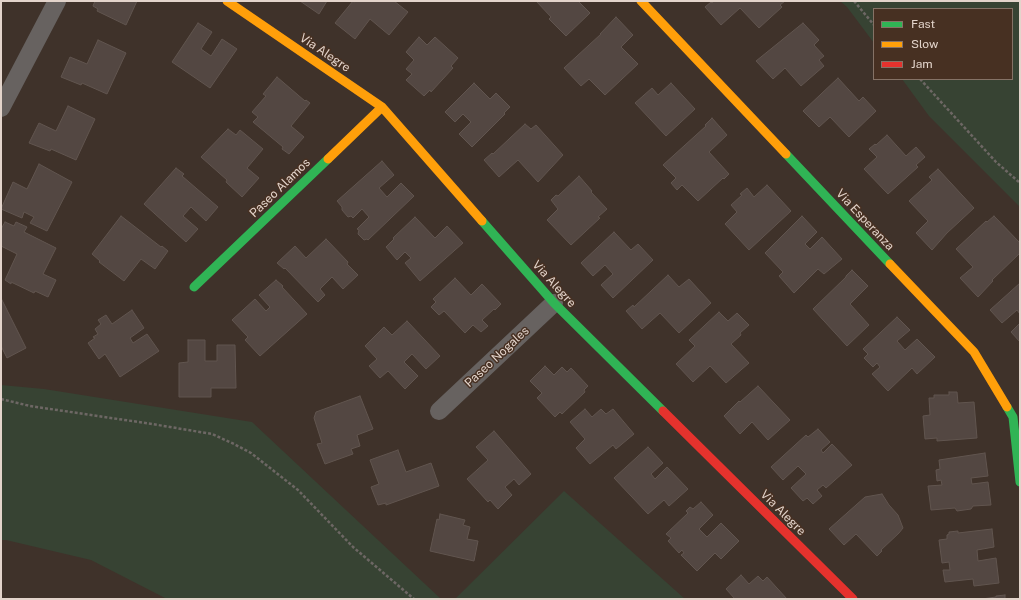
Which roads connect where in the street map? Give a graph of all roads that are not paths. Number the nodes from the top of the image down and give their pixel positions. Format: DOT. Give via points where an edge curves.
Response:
graph roads {
  1 [pos="57,1"];
  2 [pos="227,1"];
  3 [pos="641,1"];
  4 [pos="382,107"];
  5 [pos="1,108"];
  6 [pos="194,287"];
  7 [pos="554,303"];
  8 [pos="439,411"];
  9 [pos="1020,482"];
  10 [pos="853,599"];
  1 -- 5 [label="street"];
  2 -- 4 [label="street, Via Alegre"];
  3 -- 9 [label="street, Via Esperanza" via="974,352 1013,417"];
  4 -- 6 [label="street, Paseo Alamos"];
  4 -- 7 [label="street, Via Alegre"];
  7 -- 8 [label="street, Paseo Nogales"];
  7 -- 10 [label="street, Via Alegre"];
}
